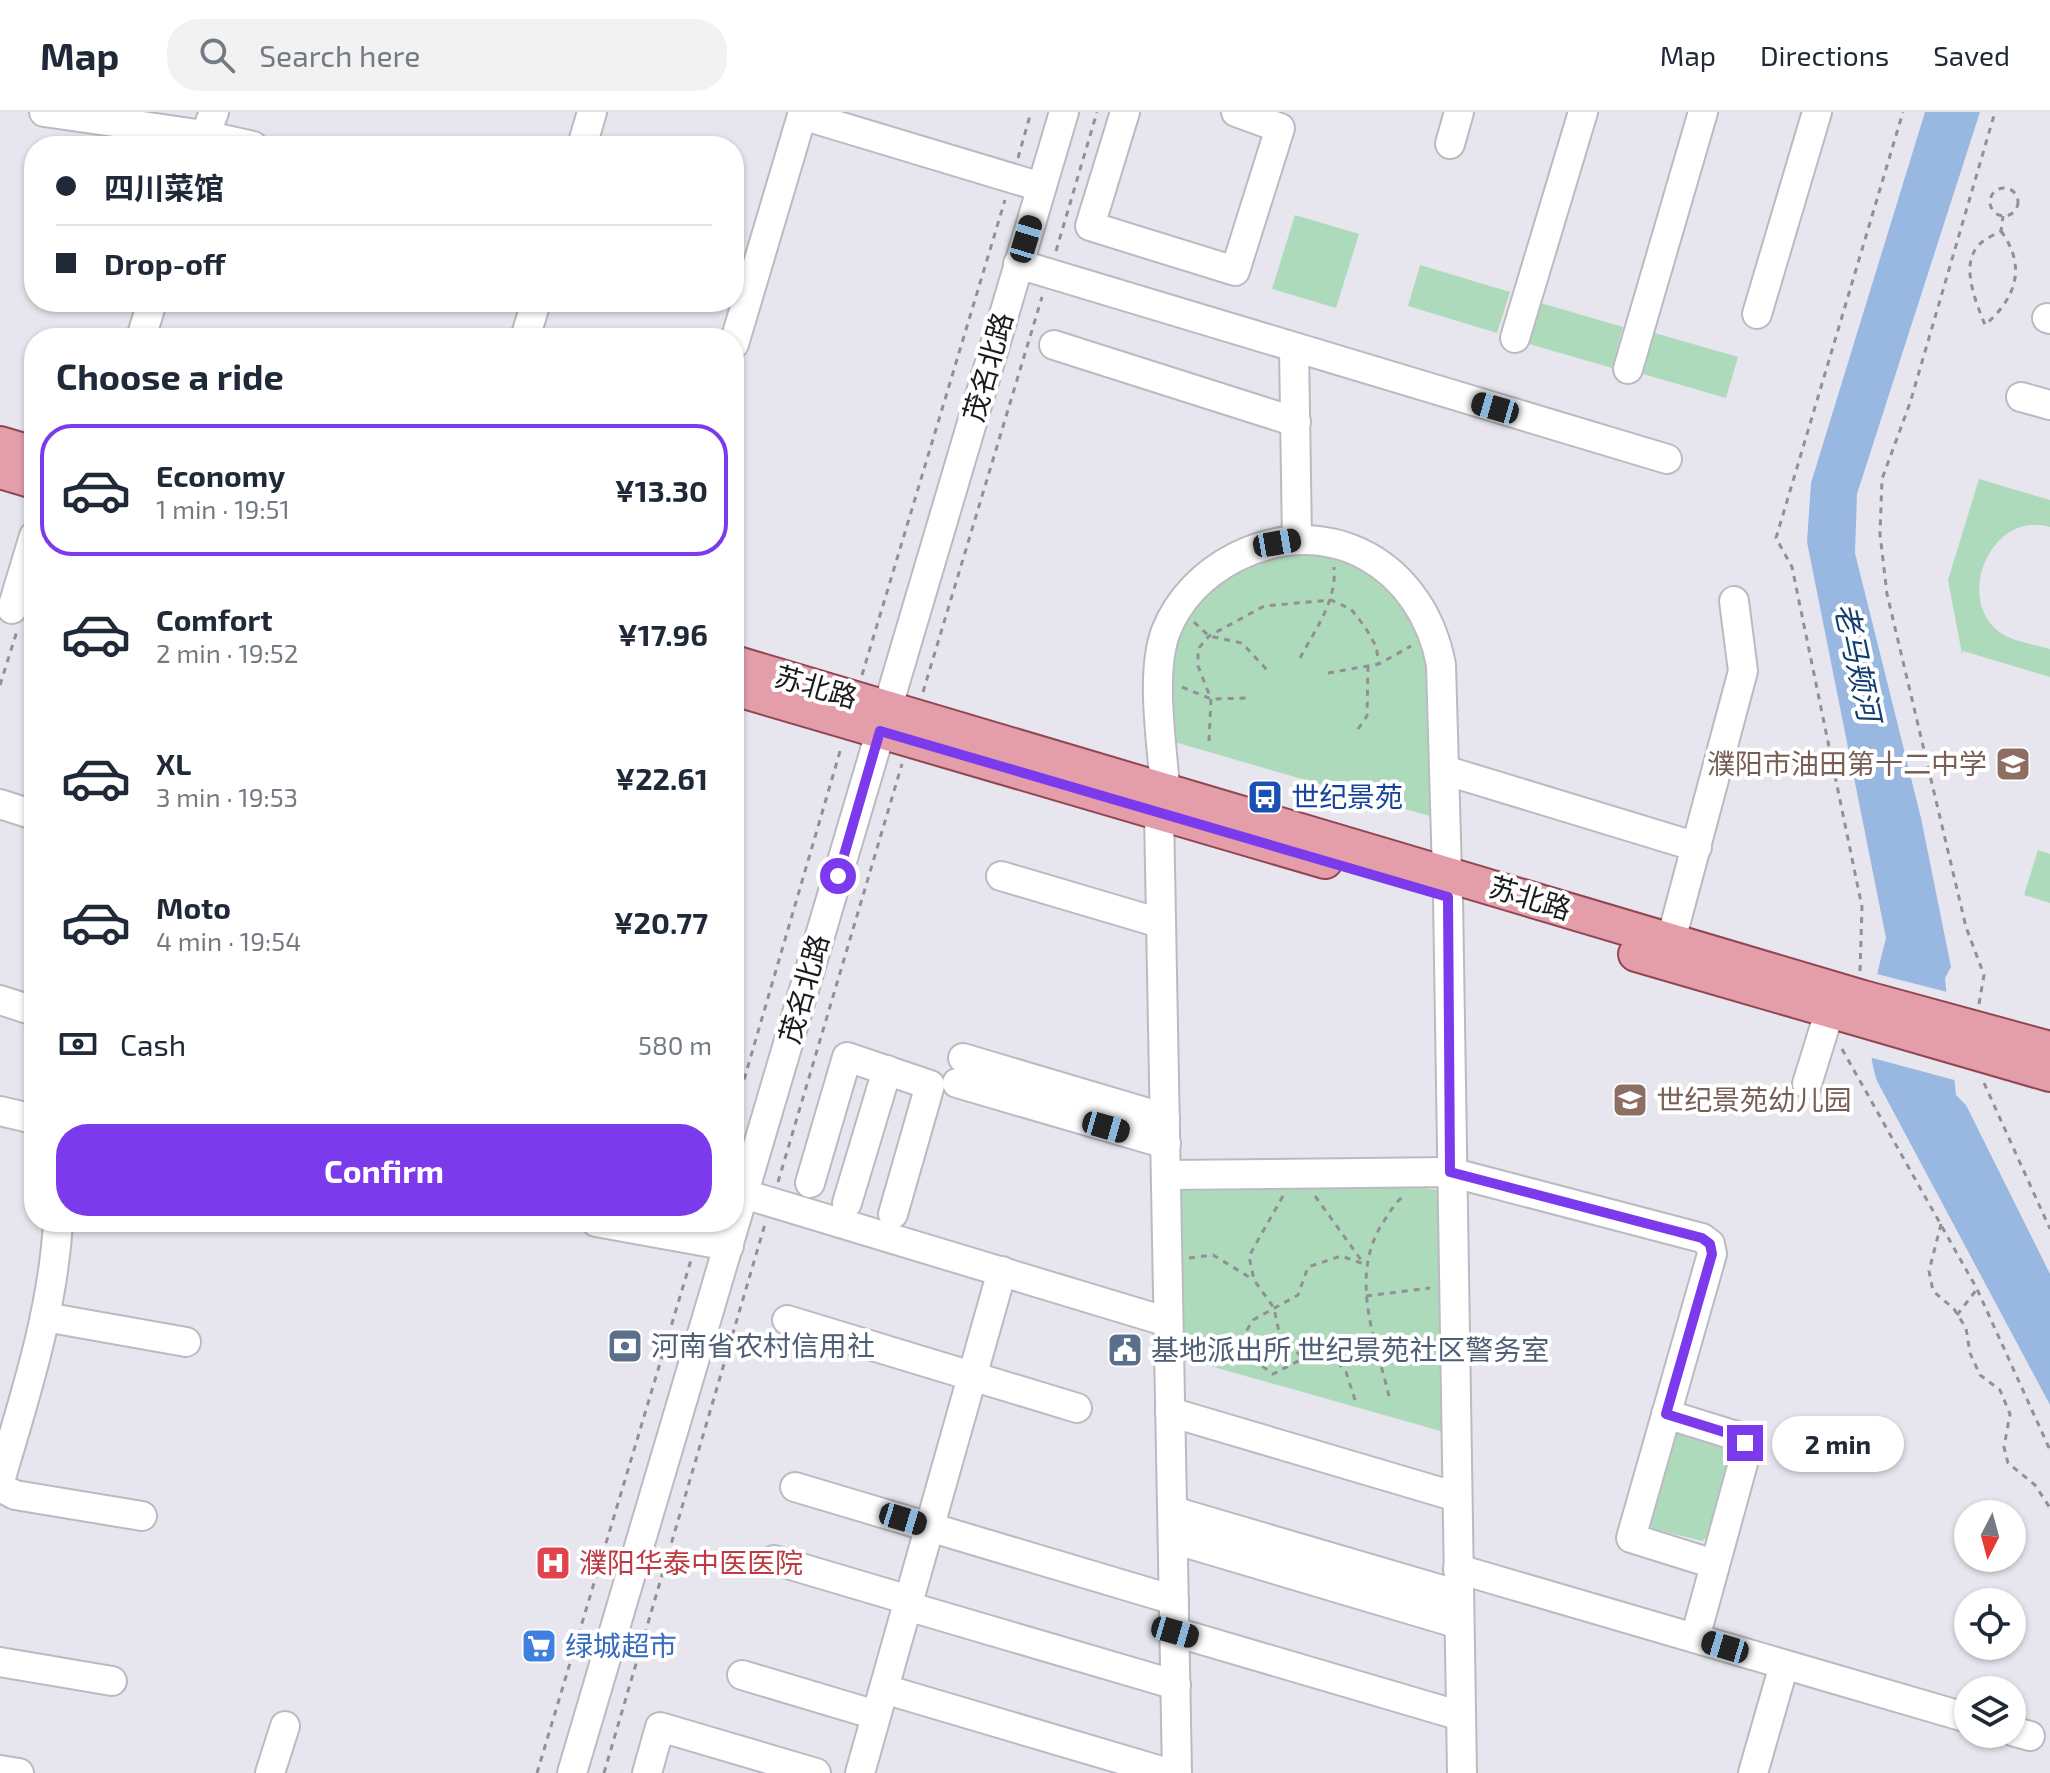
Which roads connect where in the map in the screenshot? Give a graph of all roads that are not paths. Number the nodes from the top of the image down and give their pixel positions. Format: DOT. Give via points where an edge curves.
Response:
graph roads {
  1 [pos="44,112"];
  2 [pos="592,112"];
  3 [pos="1064,112"];
  4 [pos="1125,112"];
  5 [pos="1236,112"];
  6 [pos="1459,112"];
  7 [pos="1583,112"];
  8 [pos="1703,112"];
  9 [pos="1817,112"];
  10 [pos="802,113"];
  11 [pos="206,131"];
  12 [pos="585,136"];
  13 [pos="1450,144"];
  14 [pos="1041,187"];
  15 [pos="1018,264"];
  16 [pos="744,310"];
  17 [pos="1757,314"];
  18 [pos="1515,338"];
  19 [pos="1054,345"];
  20 [pos="1294,348"];
  21 [pos="1628,369"];
  22 [pos="2021,397"];
  23 [pos="2050,405"];
  24 [pos="1296,422"];
  25 [pos="1667,459"];
  26 [pos="1297,540"];
  27 [pos="24,580"];
  28 [pos="1734,601"];
  29 [pos="17,610"];
  30 [pos="744,667"];
  31 [pos="744,690"];
  32 [pos="883,719"];
  33 [pos="1444,770"];
  34 [pos="1162,800"];
  35 [pos="0,804"];
  36 [pos="24,812"];
  37 [pos="1697,847"];
  38 [pos="1001,876"];
  39 [pos="1448,885"];
  40 [pos="1160,923"];
  41 [pos="1671,940"];
  42 [pos="0,1000"];
  43 [pos="24,1008"];
  44 [pos="1850,1010"];
  45 [pos="1982,1043"];
  46 [pos="2050,1049"];
  47 [pos="887,1070"];
  48 [pos="960,1070"];
  49 [pos="2050,1074"];
  50 [pos="1807,1084"];
  51 [pos="0,1111"];
  52 [pos="24,1117"];
  53 [pos="1165,1131"];
  54 [pos="1450,1172"];
  55 [pos="1166,1175"];
  56 [pos="810,1183"];
  57 [pos="744,1194"];
  58 [pos="847,1203"];
  59 [pos="893,1214"];
  60 [pos="57,1232"];
  61 [pos="652,1232"];
  62 [pos="733,1232"];
  63 [pos="729,1246"];
  64 [pos="1002,1271"];
  65 [pos="45,1317"];
  66 [pos="787,1320"];
  67 [pos="1168,1322"];
  68 [pos="186,1342"];
  69 [pos="972,1376"];
  70 [pos="1077,1408"];
  71 [pos="1170,1412"];
  72 [pos="1666,1414"];
  73 [pos="0,1481"];
  74 [pos="0,1487"];
  75 [pos="795,1487"];
  76 [pos="1457,1497"];
  77 [pos="142,1516"];
  78 [pos="1173,1525"];
  79 [pos="930,1528"];
  80 [pos="774,1560"];
  81 [pos="1714,1564"];
  82 [pos="1459,1582"];
  83 [pos="1174,1600"];
  84 [pos="908,1603"];
  85 [pos="1459,1624"];
  86 [pos="1175,1632"];
  87 [pos="1695,1638"];
  88 [pos="0,1662"];
  89 [pos="1784,1665"];
  90 [pos="742,1675"];
  91 [pos="112,1681"];
  92 [pos="1176,1685"];
  93 [pos="880,1702"];
  94 [pos="1954,1714"];
  95 [pos="1461,1716"];
  96 [pos="285,1726"];
  97 [pos="0,1770"];
  98 [pos="19,1773"];
  99 [pos="272,1773"];
  100 [pos="572,1773"];
  101 [pos="647,1773"];
  102 [pos="816,1773"];
  103 [pos="860,1773"];
  104 [pos="1168,1773"];
  105 [pos="1177,1773"];
  106 [pos="1462,1773"];
  107 [pos="1754,1773"];
  1 -- 11 [label="street"];
  2 -- 12 [label="street"];
  3 -- 14 [label="street, 茂名北路"];
  4 -- 5 [label="street" via="1090,226 1235,271 1280,128"];
  6 -- 13 [label="street"];
  7 -- 18 [label="street"];
  8 -- 21 [label="street"];
  9 -- 17 [label="street"];
  10 -- 14 [label="street"];
  10 -- 16 [label="street"];
  14 -- 15 [label="street, 茂名北路"];
  15 -- 20 [label="street"];
  15 -- 32 [label="street, 茂名北路"];
  19 -- 24 [label="street"];
  20 -- 24 [label="street"];
  20 -- 25 [label="street"];
  22 -- 23 [label="street"];
  24 -- 26 [label="street"];
  26 -- 33 [label="street" via="1357,550 1386,568 1423,609 1441,665"];
  26 -- 34 [label="street" via="1250,550 1215,568 1175,611 1161,662"];
  27 -- 29 [label="street"];
  28 -- 37 [label="street" via="1743,671"];
  30 -- 32 [label="main road, 苏北路"];
  31 -- 32 [label="main road, 苏北路"];
  32 -- 34 [label="main road, 苏北路"];
  32 -- 57 [label="street, 茂名北路"];
  33 -- 37 [label="street"];
  33 -- 39 [label="street"];
  34 -- 39 [label="main road, 苏北路"];
  34 -- 40 [label="street"];
  35 -- 36 [label="street"];
  37 -- 41 [label="street"];
  38 -- 40 [label="street"];
  39 -- 41 [label="main road, 苏北路"];
  39 -- 44 [label="main road, 苏北路"];
  39 -- 54 [label="street"];
  40 -- 53 [label="street"];
  41 -- 44 [label="main road, 苏北路"];
  42 -- 43 [label="street"];
  44 -- 45 [label="main road, 苏北路"];
  44 -- 50 [label="street"];
  45 -- 46 [label="main road, 苏北路"];
  45 -- 49 [label="main road, 苏北路"];
  47 -- 56 [label="street" via="847,1057"];
  47 -- 58 [label="street"];
  47 -- 59 [label="street" via="930,1085"];
  48 -- 53 [label="street"];
  51 -- 52 [label="street"];
  53 -- 55 [label="street"];
  54 -- 55 [label="street"];
  54 -- 72 [label="street" via="1710,1244 1712,1254"];
  54 -- 76 [label="street"];
  55 -- 67 [label="street"];
  57 -- 64 [label="street"];
  60 -- 65 [label="street"];
  61 -- 63 [label="street"];
  62 -- 63 [label="street, 茂名北路"];
  63 -- 100 [label="street, 茂名北路"];
  64 -- 67 [label="street"];
  64 -- 69 [label="street"];
  65 -- 68 [label="street"];
  65 -- 73 [label="street"];
  66 -- 69 [label="street"];
  67 -- 71 [label="street"];
  69 -- 70 [label="street"];
  69 -- 79 [label="street"];
  71 -- 76 [label="street"];
  71 -- 78 [label="street"];
  72 -- 81 [label="street" via="1745,1443"];
  72 -- 81 [label="street" via="1631,1538"];
  74 -- 77 [label="street" via="15,1495"];
  75 -- 79 [label="street"];
  76 -- 82 [label="street"];
  78 -- 82 [label="street"];
  78 -- 83 [label="street"];
  78 -- 85 [label="street"];
  79 -- 83 [label="street"];
  79 -- 84 [label="street"];
  80 -- 84 [label="street"];
  81 -- 87 [label="street"];
  82 -- 85 [label="street"];
  82 -- 87 [label="street"];
  83 -- 86 [label="street"];
  84 -- 92 [label="street"];
  84 -- 93 [label="street"];
  85 -- 95 [label="street"];
  86 -- 92 [label="street"];
  86 -- 95 [label="street"];
  87 -- 89 [label="street"];
  88 -- 91 [label="street"];
  89 -- 94 [label="street"];
  89 -- 107 [label="street"];
  90 -- 93 [label="street"];
  92 -- 105 [label="street"];
  93 -- 103 [label="street"];
  93 -- 104 [label="street"];
  95 -- 106 [label="street"];
  96 -- 99 [label="street"];
  97 -- 98 [label="street"];
  101 -- 102 [label="street" via="660,1727"];
}
